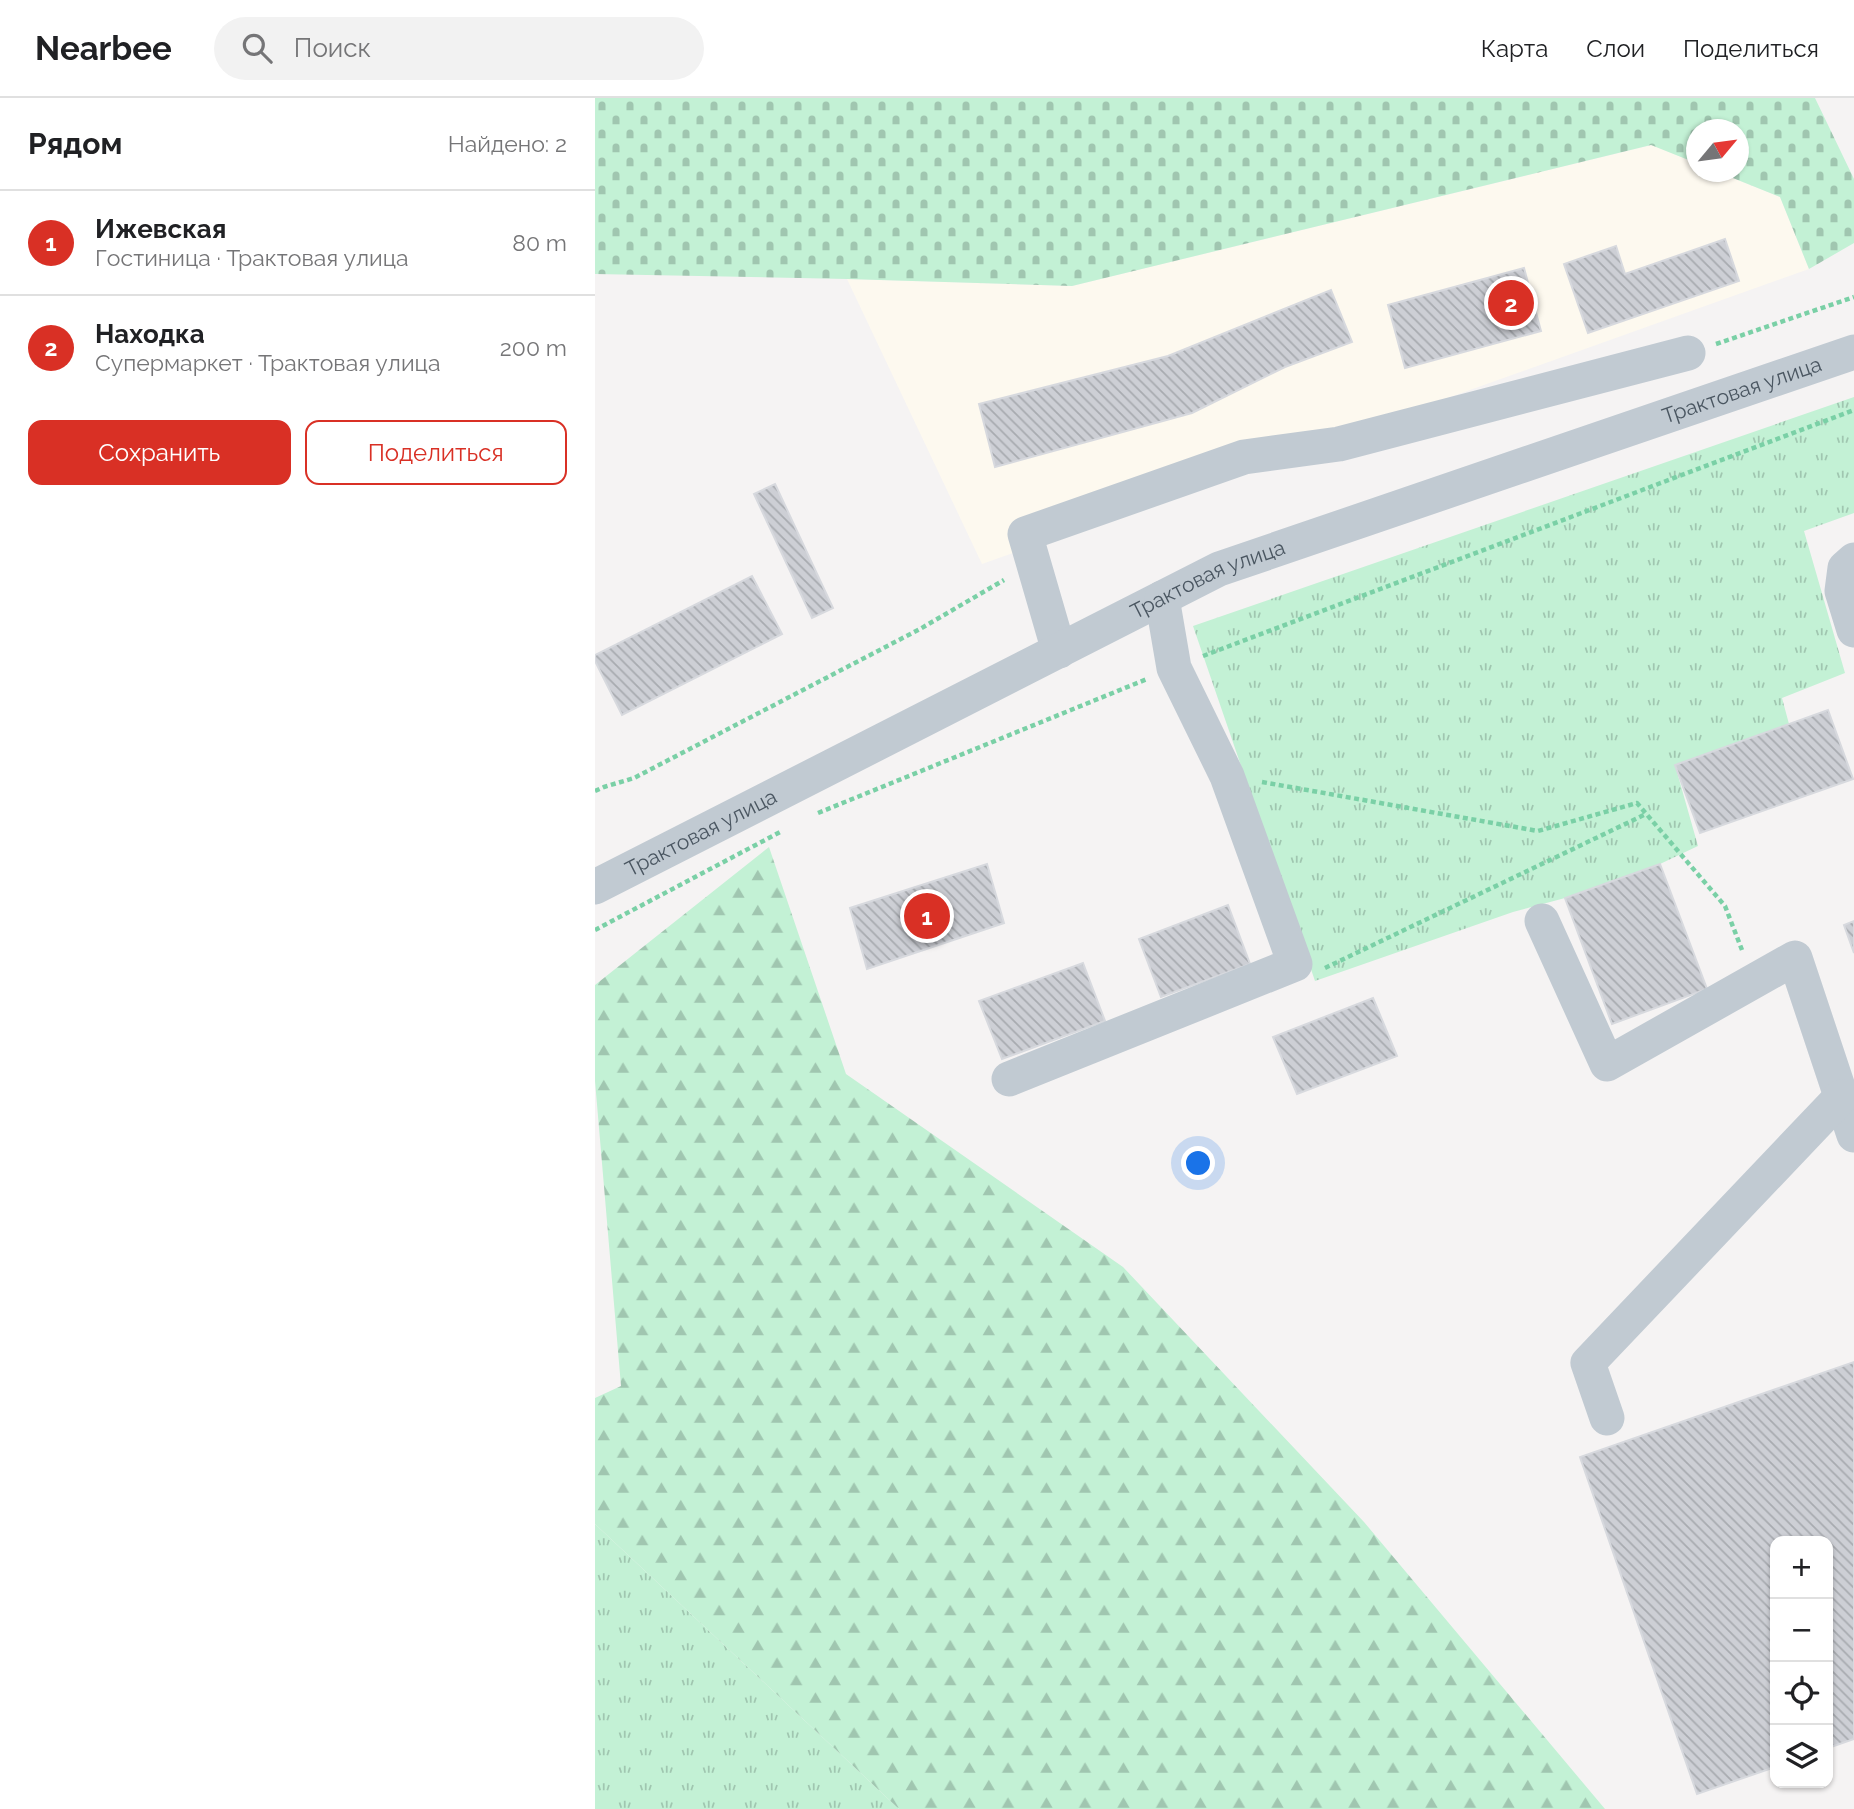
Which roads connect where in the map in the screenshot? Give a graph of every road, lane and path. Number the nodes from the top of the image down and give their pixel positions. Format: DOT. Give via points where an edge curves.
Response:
graph roads {
  1 [pos="1854,297"];
  2 [pos="1854,352"];
  3 [pos="1688,353"];
  4 [pos="1854,410"];
  5 [pos="1854,560"];
  6 [pos="1034,564"];
  7 [pos="1162,598"];
  8 [pos="1854,630"];
  9 [pos="1059,651"];
  10 [pos="1174,668"];
  11 [pos="1227,776"];
  12 [pos="595,791"];
  13 [pos="816,813"];
  14 [pos="1646,814"];
  15 [pos="792,826"];
  16 [pos="595,887"];
  17 [pos="1542,921"];
  18 [pos="595,930"];
  19 [pos="1295,964"];
  20 [pos="1754,981"];
  21 [pos="1842,1073"];
  22 [pos="1009,1079"];
  23 [pos="1854,1135"];
  24 [pos="1607,1418"];
  1 -- 3 [label="path"];
  2 -- 7 [label="street, Трактовая улица" via="1219,569"];
  3 -- 6 [label="street" via="1339,444 1244,457 1025,534"];
  4 -- 10 [label="path"];
  5 -- 8 [label="street" via="1845,568 1842,591"];
  6 -- 9 [label="street"];
  6 -- 12 [label="path" via="646,772"];
  7 -- 9 [label="street, Трактовая улица"];
  7 -- 10 [label="street"];
  9 -- 16 [label="street, Трактовая улица"];
  10 -- 11 [label="street"];
  10 -- 13 [label="path"];
  11 -- 14 [label="path" via="1538,831 1637,803"];
  11 -- 19 [label="street"];
  14 -- 19 [label="path" via="1326,969"];
  14 -- 20 [label="path" via="1724,906"];
  15 -- 18 [label="path"];
  17 -- 20 [label="street" via="1607,1064"];
  19 -- 22 [label="street"];
  20 -- 21 [label="street" via="1795,958"];
  21 -- 23 [label="street"];
  21 -- 24 [label="street" via="1588,1363"];
}
